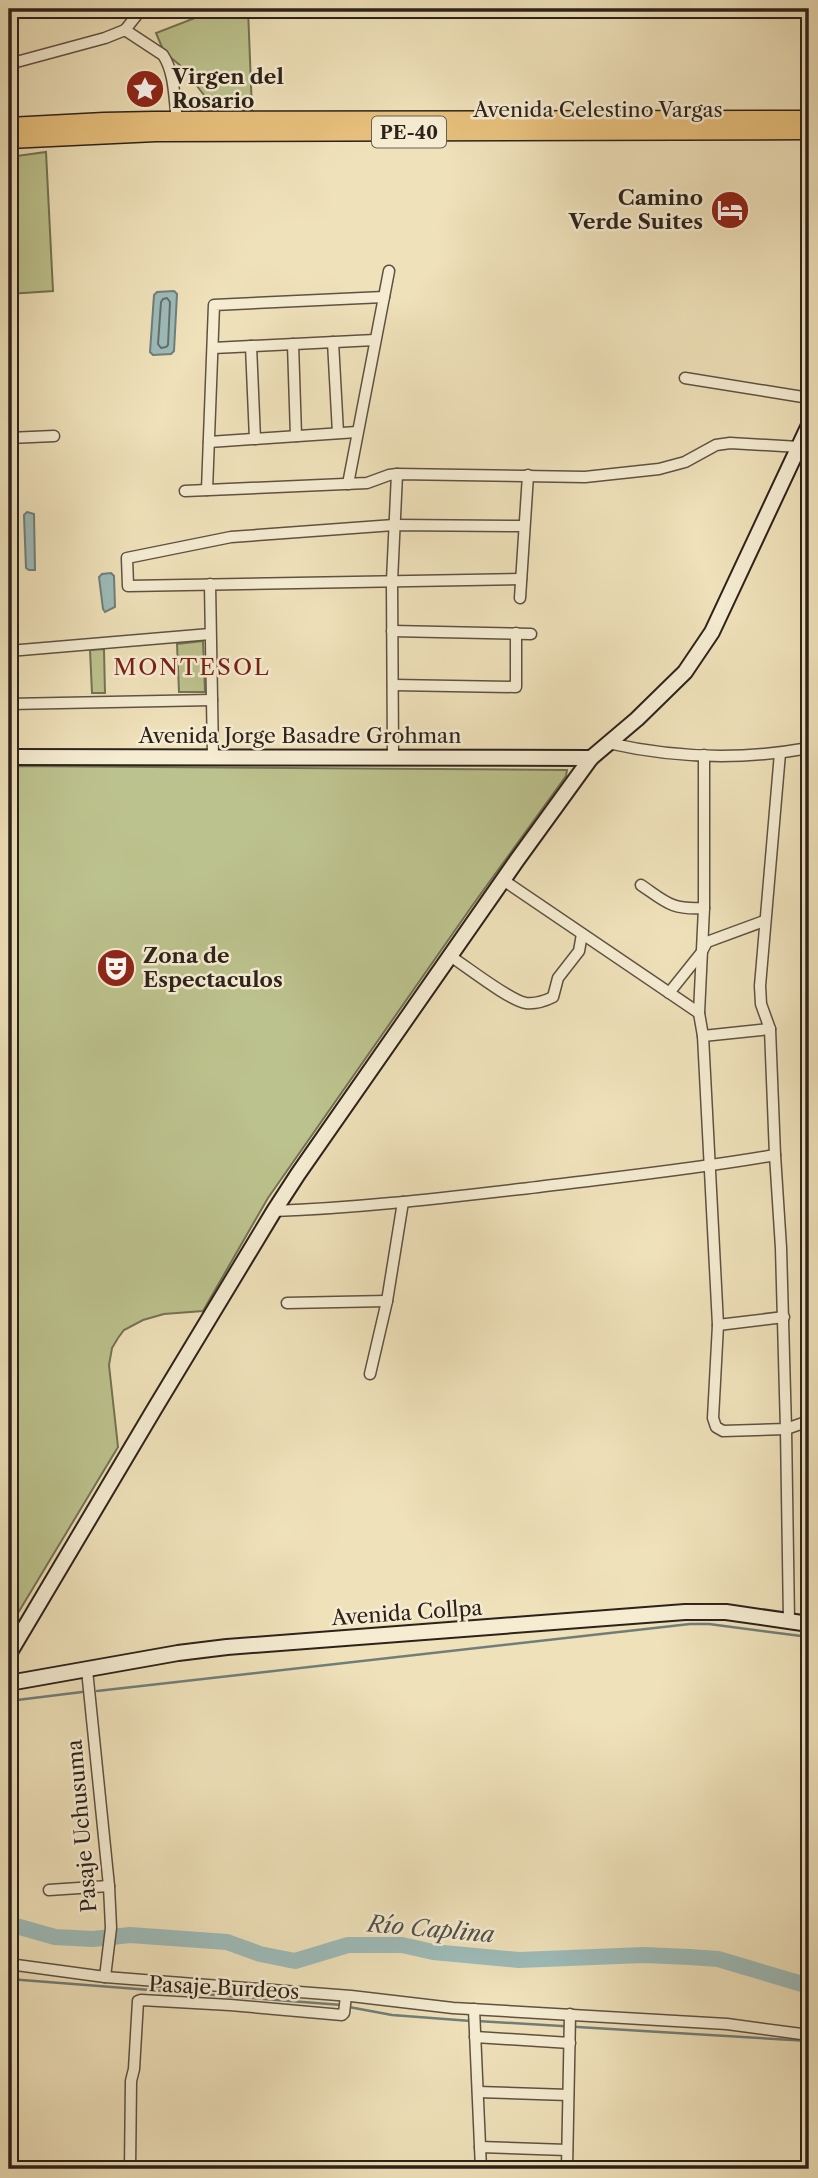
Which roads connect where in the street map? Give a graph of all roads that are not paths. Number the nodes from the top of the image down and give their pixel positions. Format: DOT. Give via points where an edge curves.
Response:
graph roads {
  1 [pos="145,9"];
  2 [pos="809,9"];
  3 [pos="125,30"];
  4 [pos="9,64"];
  5 [pos="177,120"];
  6 [pos="808,123"];
  7 [pos="9,126"];
  8 [pos="205,127"];
  9 [pos="9,140"];
  10 [pos="389,271"];
  11 [pos="384,297"];
  12 [pos="375,340"];
  13 [pos="333,342"];
  14 [pos="293,344"];
  15 [pos="251,346"];
  16 [pos="213,348"];
  17 [pos="685,378"];
  18 [pos="809,398"];
  19 [pos="809,425"];
  20 [pos="357,432"];
  21 [pos="338,433"];
  22 [pos="54,436"];
  23 [pos="296,436"];
  24 [pos="9,438"];
  25 [pos="255,439"];
  26 [pos="209,442"];
  27 [pos="799,447"];
  28 [pos="397,474"];
  29 [pos="528,475"];
  30 [pos="348,484"];
  31 [pos="207,490"];
  32 [pos="185,491"];
  33 [pos="394,525"];
  34 [pos="524,526"];
  35 [pos="521,579"];
  36 [pos="392,581"];
  37 [pos="210,584"];
  38 [pos="520,598"];
  39 [pos="392,631"];
  40 [pos="516,633"];
  41 [pos="210,634"];
  42 [pos="531,634"];
  43 [pos="9,651"];
  44 [pos="393,685"];
  45 [pos="212,700"];
  46 [pos="9,704"];
  47 [pos="608,743"];
  48 [pos="809,748"];
  49 [pos="780,754"];
  50 [pos="704,755"];
  51 [pos="9,757"];
  52 [pos="213,757"];
  53 [pos="393,757"];
  54 [pos="591,758"];
  55 [pos="503,880"];
  56 [pos="641,885"];
  57 [pos="704,908"];
  58 [pos="764,921"];
  59 [pos="582,934"];
  60 [pos="701,953"];
  61 [pos="450,956"];
  62 [pos="669,993"];
  63 [pos="699,1013"];
  64 [pos="770,1029"];
  65 [pos="703,1036"];
  66 [pos="775,1155"];
  67 [pos="711,1167"];
  68 [pos="403,1202"];
  69 [pos="274,1211"];
  70 [pos="387,1301"];
  71 [pos="288,1303"];
  72 [pos="784,1317"];
  73 [pos="718,1325"];
  74 [pos="370,1374"];
  75 [pos="809,1421"];
  76 [pos="786,1429"];
  77 [pos="789,1621"];
  78 [pos="809,1624"];
  79 [pos="9,1654"];
  80 [pos="87,1670"];
  81 [pos="9,1683"];
  82 [pos="109,1886"];
  83 [pos="50,1890"];
  84 [pos="9,1964"];
  85 [pos="105,1977"];
  86 [pos="346,2003"];
  87 [pos="474,2017"];
  88 [pos="570,2023"];
  89 [pos="809,2035"];
  90 [pos="475,2037"];
  91 [pos="570,2043"];
  92 [pos="478,2092"];
  93 [pos="568,2095"];
  94 [pos="480,2147"];
  95 [pos="567,2150"];
  96 [pos="130,2169"];
  97 [pos="481,2169"];
  98 [pos="567,2169"];
  1 -- 3 [label="street"];
  2 -- 6 [label="street"];
  3 -- 4 [label="street"];
  3 -- 5 [label="street" via="166,59"];
  5 -- 7 [label="highway, Avenida Celestino Vargas / PE-40"];
  5 -- 8 [label="highway, Avenida Celestino Vargas / PE-40"];
  6 -- 8 [label="highway, Avenida Celestino Vargas / PE-40"];
  8 -- 9 [label="highway, Avenida Celestino Vargas / PE-40"];
  10 -- 11 [label="street"];
  11 -- 12 [label="street"];
  11 -- 16 [label="street" via="214,305"];
  12 -- 13 [label="street"];
  12 -- 20 [label="street"];
  13 -- 14 [label="street"];
  13 -- 21 [label="street"];
  14 -- 15 [label="street"];
  14 -- 23 [label="street"];
  15 -- 16 [label="street"];
  15 -- 25 [label="street"];
  16 -- 26 [label="street"];
  17 -- 18 [label="street"];
  19 -- 27 [label="main road"];
  20 -- 21 [label="street"];
  20 -- 30 [label="street"];
  21 -- 23 [label="street"];
  22 -- 24 [label="street"];
  23 -- 25 [label="street"];
  25 -- 26 [label="street"];
  26 -- 31 [label="street"];
  27 -- 29 [label="street" via="730,443 659,469 585,477"];
  27 -- 47 [label="main road" via="698,655"];
  28 -- 29 [label="street"];
  28 -- 30 [label="street"];
  28 -- 33 [label="street"];
  29 -- 34 [label="street"];
  30 -- 31 [label="street"];
  31 -- 32 [label="street"];
  33 -- 34 [label="street"];
  33 -- 36 [label="street"];
  33 -- 37 [label="street" via="231,537 127,558 128,586"];
  34 -- 35 [label="street"];
  35 -- 36 [label="street"];
  35 -- 38 [label="street"];
  36 -- 37 [label="street"];
  36 -- 39 [label="street"];
  37 -- 41 [label="street"];
  39 -- 40 [label="street"];
  39 -- 44 [label="street"];
  40 -- 42 [label="street"];
  40 -- 44 [label="street" via="516,687"];
  41 -- 43 [label="street"];
  41 -- 45 [label="street"];
  44 -- 53 [label="street"];
  45 -- 46 [label="street"];
  45 -- 52 [label="street"];
  47 -- 50 [label="street"];
  47 -- 54 [label="main road"];
  48 -- 49 [label="street"];
  49 -- 50 [label="street"];
  49 -- 58 [label="street"];
  50 -- 57 [label="street"];
  51 -- 52 [label="main road, Avenida Jorge Basadre Grohman"];
  52 -- 53 [label="main road, Avenida Jorge Basadre Grohman"];
  53 -- 54 [label="main road, Avenida Jorge Basadre Grohman"];
  54 -- 55 [label="main road"];
  55 -- 59 [label="street"];
  55 -- 61 [label="main road"];
  56 -- 57 [label="street" via="672,906"];
  57 -- 60 [label="street"];
  58 -- 60 [label="street" via="706,942"];
  58 -- 64 [label="street" via="760,986"];
  59 -- 61 [label="street" via="579,951 558,978 553,997 543,1001 518,1001"];
  59 -- 62 [label="street"];
  60 -- 62 [label="street"];
  60 -- 63 [label="street"];
  61 -- 69 [label="main road"];
  62 -- 63 [label="street"];
  63 -- 65 [label="street"];
  64 -- 65 [label="street"];
  64 -- 66 [label="street"];
  65 -- 67 [label="street"];
  66 -- 67 [label="street"];
  66 -- 72 [label="street"];
  67 -- 68 [label="street"];
  67 -- 73 [label="street"];
  68 -- 69 [label="street"];
  68 -- 70 [label="street"];
  69 -- 79 [label="main road"];
  70 -- 71 [label="street"];
  70 -- 74 [label="street"];
  72 -- 73 [label="street"];
  72 -- 76 [label="street"];
  73 -- 76 [label="street" via="716,1427 723,1431"];
  75 -- 76 [label="street"];
  76 -- 77 [label="street"];
  77 -- 78 [label="main road, Avenida Collpa"];
  77 -- 80 [label="main road, Avenida Collpa" via="726,1612 685,1612 227,1647"];
  80 -- 81 [label="main road, Avenida Collpa"];
  80 -- 82 [label="street, Pasaje Uchusuma"];
  82 -- 83 [label="street"];
  82 -- 85 [label="street, Pasaje Uchusuma" via="111,1928"];
  84 -- 85 [label="street"];
  85 -- 86 [label="street"];
  86 -- 87 [label="street" via="393,2002"];
  86 -- 96 [label="street, Pasaje Burdeos" via="342,2015 138,2001"];
  87 -- 88 [label="street"];
  87 -- 90 [label="street"];
  88 -- 89 [label="street" via="727,2024"];
  88 -- 91 [label="street"];
  90 -- 91 [label="street"];
  90 -- 92 [label="street"];
  91 -- 93 [label="street"];
  92 -- 93 [label="street"];
  92 -- 94 [label="street"];
  93 -- 95 [label="street"];
  94 -- 95 [label="street"];
  94 -- 97 [label="street"];
  95 -- 98 [label="street"];
}
